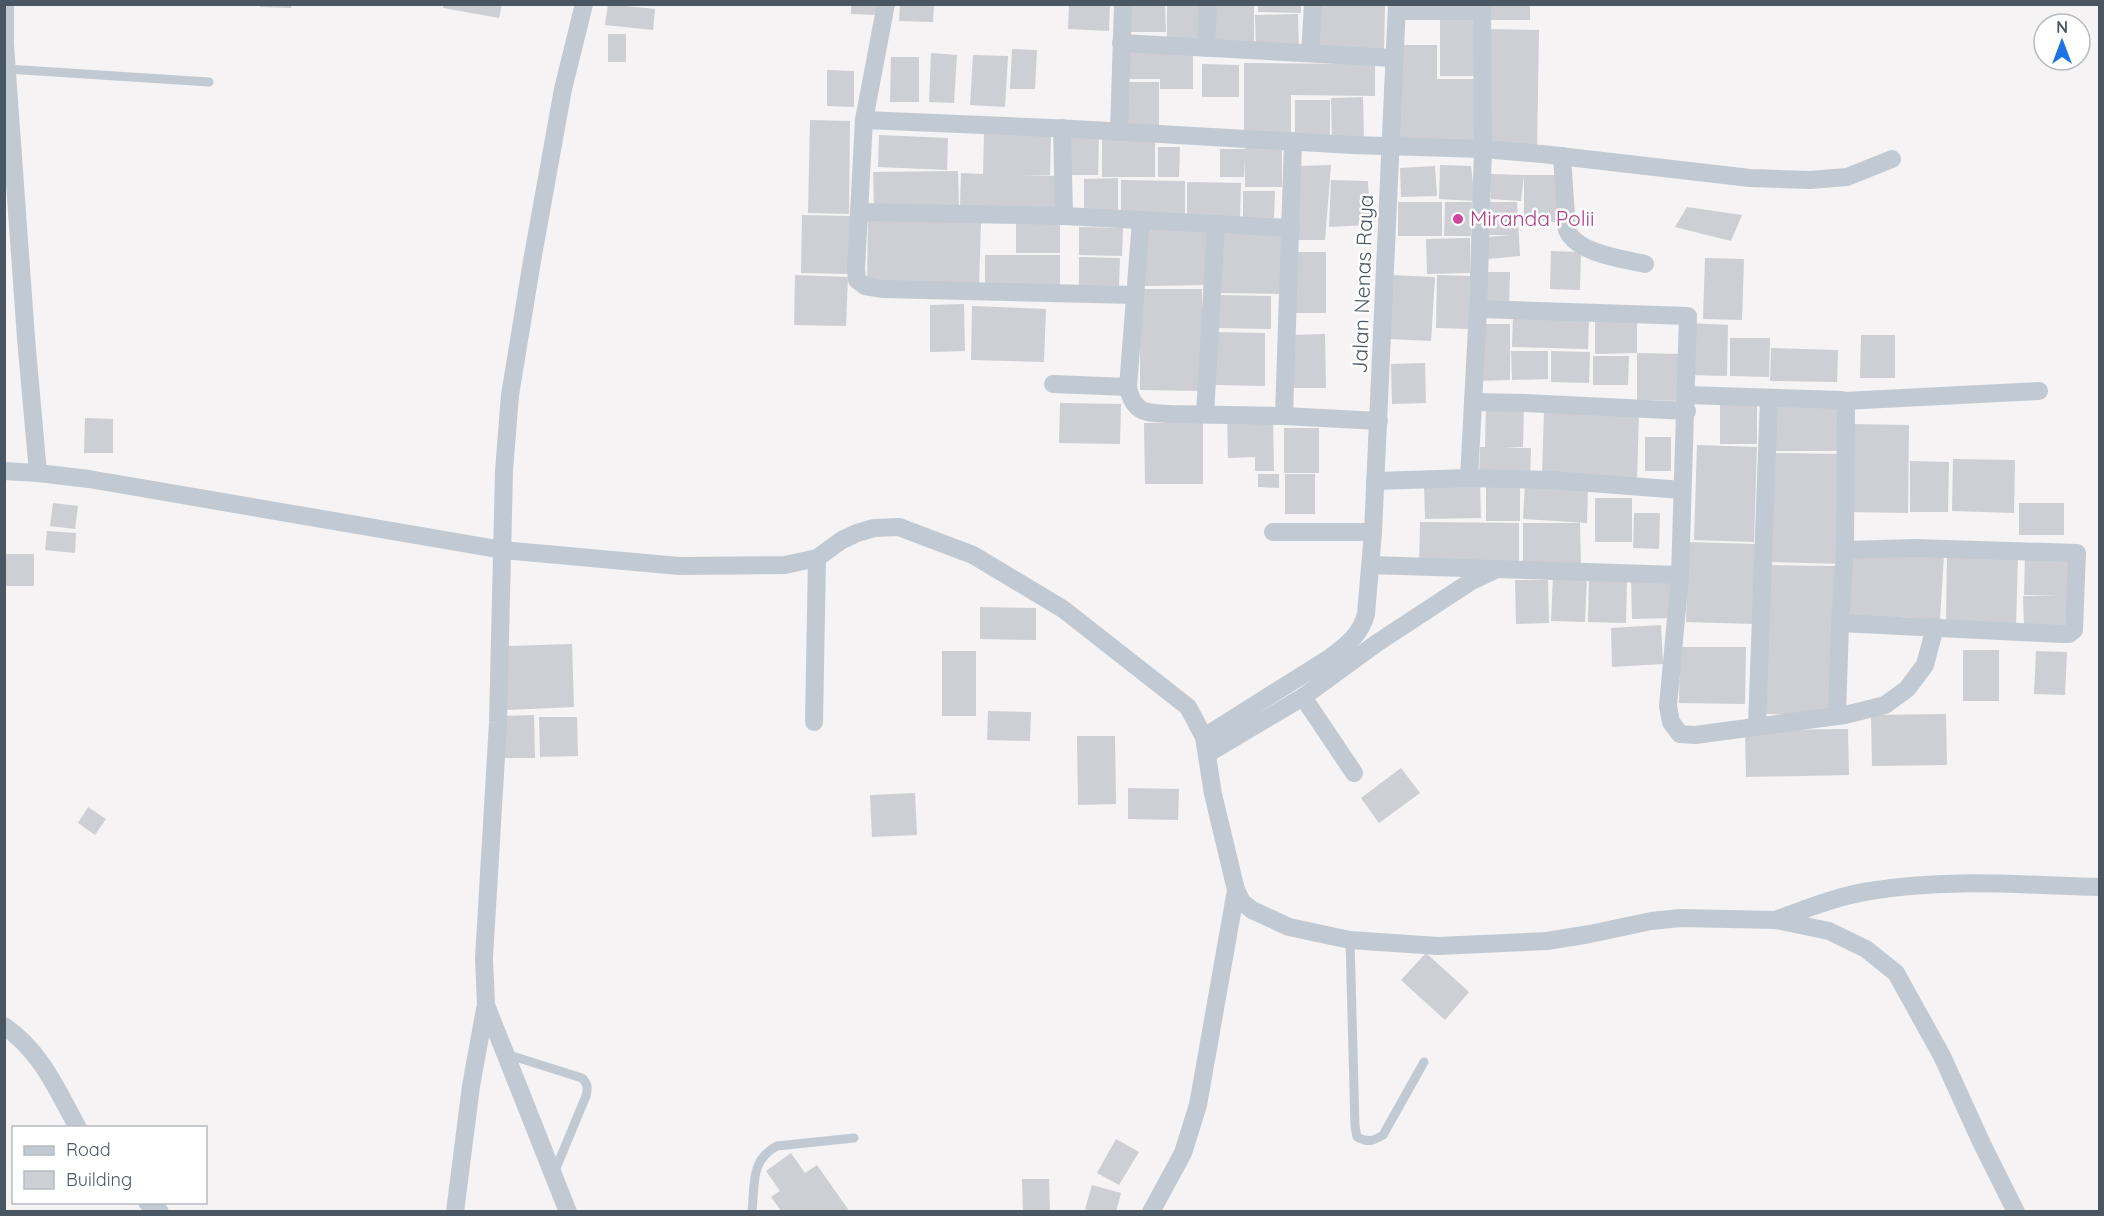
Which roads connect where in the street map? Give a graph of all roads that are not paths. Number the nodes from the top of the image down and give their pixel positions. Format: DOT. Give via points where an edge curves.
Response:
graph roads {
  1 [pos="5,4"];
  2 [pos="584,4"];
  3 [pos="886,4"];
  4 [pos="1123,4"];
  5 [pos="1208,4"];
  6 [pos="1313,4"];
  7 [pos="1397,8"];
  8 [pos="1482,8"];
  9 [pos="1121,43"];
  10 [pos="1206,48"];
  11 [pos="1310,53"];
  12 [pos="1393,58"];
  13 [pos="7,69"];
  14 [pos="209,82"];
  15 [pos="864,120"];
  16 [pos="1062,129"];
  17 [pos="1119,132"];
  18 [pos="1293,141"];
  19 [pos="1391,146"];
  20 [pos="1483,149"];
  21 [pos="1562,156"];
  22 [pos="1892,159"];
  23 [pos="859,212"];
  24 [pos="1064,216"];
  25 [pos="1141,221"];
  26 [pos="1216,224"];
  27 [pos="1291,228"];
  28 [pos="1646,264"];
  29 [pos="1135,295"];
  30 [pos="1478,309"];
  31 [pos="1053,384"];
  32 [pos="1128,387"];
  33 [pos="2038,391"];
  34 [pos="1769,398"];
  35 [pos="1844,401"];
  36 [pos="1473,402"];
  37 [pos="1687,403"];
  38 [pos="1205,414"];
  39 [pos="1284,416"];
  40 [pos="1379,421"];
  41 [pos="4,471"];
  42 [pos="38,473"];
  43 [pos="1469,478"];
  44 [pos="1375,482"];
  45 [pos="1682,490"];
  46 [pos="1273,532"];
  47 [pos="1373,532"];
  48 [pos="503,550"];
  49 [pos="1845,550"];
  50 [pos="817,558"];
  51 [pos="1371,566"];
  52 [pos="1496,570"];
  53 [pos="1680,575"];
  54 [pos="1840,623"];
  55 [pos="1363,627"];
  56 [pos="1935,627"];
  57 [pos="1377,643"];
  58 [pos="1303,697"];
  59 [pos="1837,716"];
  60 [pos="814,722"];
  61 [pos="1757,726"];
  62 [pos="1206,746"];
  63 [pos="1354,773"];
  64 [pos="2100,888"];
  65 [pos="1236,890"];
  66 [pos="1776,920"];
  67 [pos="1350,940"];
  68 [pos="486,1005"];
  69 [pos="4,1026"];
  70 [pos="504,1053"];
  71 [pos="1424,1062"];
  72 [pos="77,1126"];
  73 [pos="854,1138"];
  74 [pos="554,1173"];
  75 [pos="455,1212"];
  76 [pos="568,1212"];
  77 [pos="752,1212"];
  78 [pos="1152,1212"];
  79 [pos="2016,1212"];
  1 -- 13 [label="street"];
  2 -- 48 [label="street" via="563,89 515,361 504,471"];
  3 -- 15 [label="street"];
  4 -- 9 [label="street"];
  5 -- 10 [label="street"];
  6 -- 11 [label="street"];
  7 -- 8 [label="street"];
  7 -- 12 [label="street, Jalan Nenas Raya"];
  8 -- 20 [label="street"];
  9 -- 10 [label="street"];
  9 -- 17 [label="street"];
  10 -- 11 [label="street"];
  11 -- 12 [label="street"];
  12 -- 19 [label="street, Jalan Nenas Raya"];
  13 -- 14 [label="lane"];
  13 -- 42 [label="street"];
  15 -- 16 [label="street"];
  15 -- 23 [label="street"];
  16 -- 17 [label="street"];
  16 -- 24 [label="street"];
  17 -- 18 [label="street"];
  18 -- 19 [label="street"];
  18 -- 27 [label="street"];
  19 -- 20 [label="street"];
  19 -- 40 [label="street, Jalan Nenas Raya"];
  20 -- 21 [label="street"];
  20 -- 30 [label="street"];
  21 -- 22 [label="street" via="1750,178 1810,180 1848,177"];
  21 -- 28 [label="street" via="1569,236 1594,251"];
  23 -- 24 [label="street"];
  23 -- 29 [label="street" via="856,269 857,280 865,286"];
  24 -- 25 [label="street"];
  25 -- 26 [label="street"];
  25 -- 29 [label="street"];
  26 -- 27 [label="street"];
  26 -- 38 [label="street"];
  27 -- 39 [label="street"];
  29 -- 32 [label="street"];
  30 -- 36 [label="street"];
  30 -- 37 [label="street" via="1688,316"];
  31 -- 32 [label="street"];
  32 -- 38 [label="street" via="1138,409"];
  33 -- 35 [label="street"];
  34 -- 35 [label="street"];
  34 -- 37 [label="street"];
  34 -- 61 [label="street"];
  35 -- 49 [label="street"];
  36 -- 37 [label="street"];
  36 -- 43 [label="street"];
  37 -- 45 [label="street"];
  38 -- 39 [label="street"];
  39 -- 40 [label="street"];
  40 -- 44 [label="street, Jalan Nenas Raya"];
  41 -- 42 [label="street"];
  42 -- 48 [label="street" via="89,478"];
  43 -- 44 [label="street"];
  43 -- 45 [label="street"];
  44 -- 47 [label="street, Jalan Nenas Raya"];
  45 -- 53 [label="street"];
  46 -- 47 [label="street"];
  47 -- 51 [label="street, Jalan Nenas Raya"];
  48 -- 50 [label="street" via="679,566 785,565"];
  48 -- 68 [label="street" via="498,723 484,957"];
  49 -- 54 [label="street"];
  49 -- 56 [label="street" via="2077,553 2074,630 2070,634"];
  50 -- 60 [label="street"];
  50 -- 62 [label="street" via="857,533 899,527 973,555 1063,609 1188,707"];
  51 -- 52 [label="street"];
  51 -- 55 [label="street, Jalan Nenas Raya"];
  52 -- 53 [label="street"];
  52 -- 57 [label="street" via="1470,582"];
  53 -- 61 [label="street" via="1668,706 1671,722 1680,734 1687,736"];
  54 -- 56 [label="street"];
  54 -- 59 [label="street"];
  55 -- 57 [label="street"];
  55 -- 62 [label="street" via="1331,657"];
  56 -- 59 [label="street" via="1924,665 1907,689 1885,705"];
  57 -- 58 [label="street"];
  58 -- 62 [label="street"];
  58 -- 63 [label="street"];
  59 -- 61 [label="street"];
  62 -- 65 [label="street"];
  64 -- 66 [label="street" via="1916,885 1832,900"];
  65 -- 67 [label="street" via="1252,910 1289,927"];
  65 -- 78 [label="street" via="1198,1105 1183,1153"];
  66 -- 67 [label="street" via="1680,918 1547,941 1438,946"];
  66 -- 79 [label="street" via="1829,931 1866,949 1896,973 1942,1056"];
  67 -- 71 [label="lane" via="1357,1137 1372,1141 1383,1135"];
  68 -- 70 [label="street"];
  68 -- 75 [label="street"];
  69 -- 72 [label="street" via="41,1061"];
  70 -- 74 [label="street"];
  70 -- 74 [label="lane" via="586,1082 586,1096"];
  73 -- 77 [label="lane" via="769,1150 760,1159 756,1172"];
  74 -- 76 [label="street"];
}
